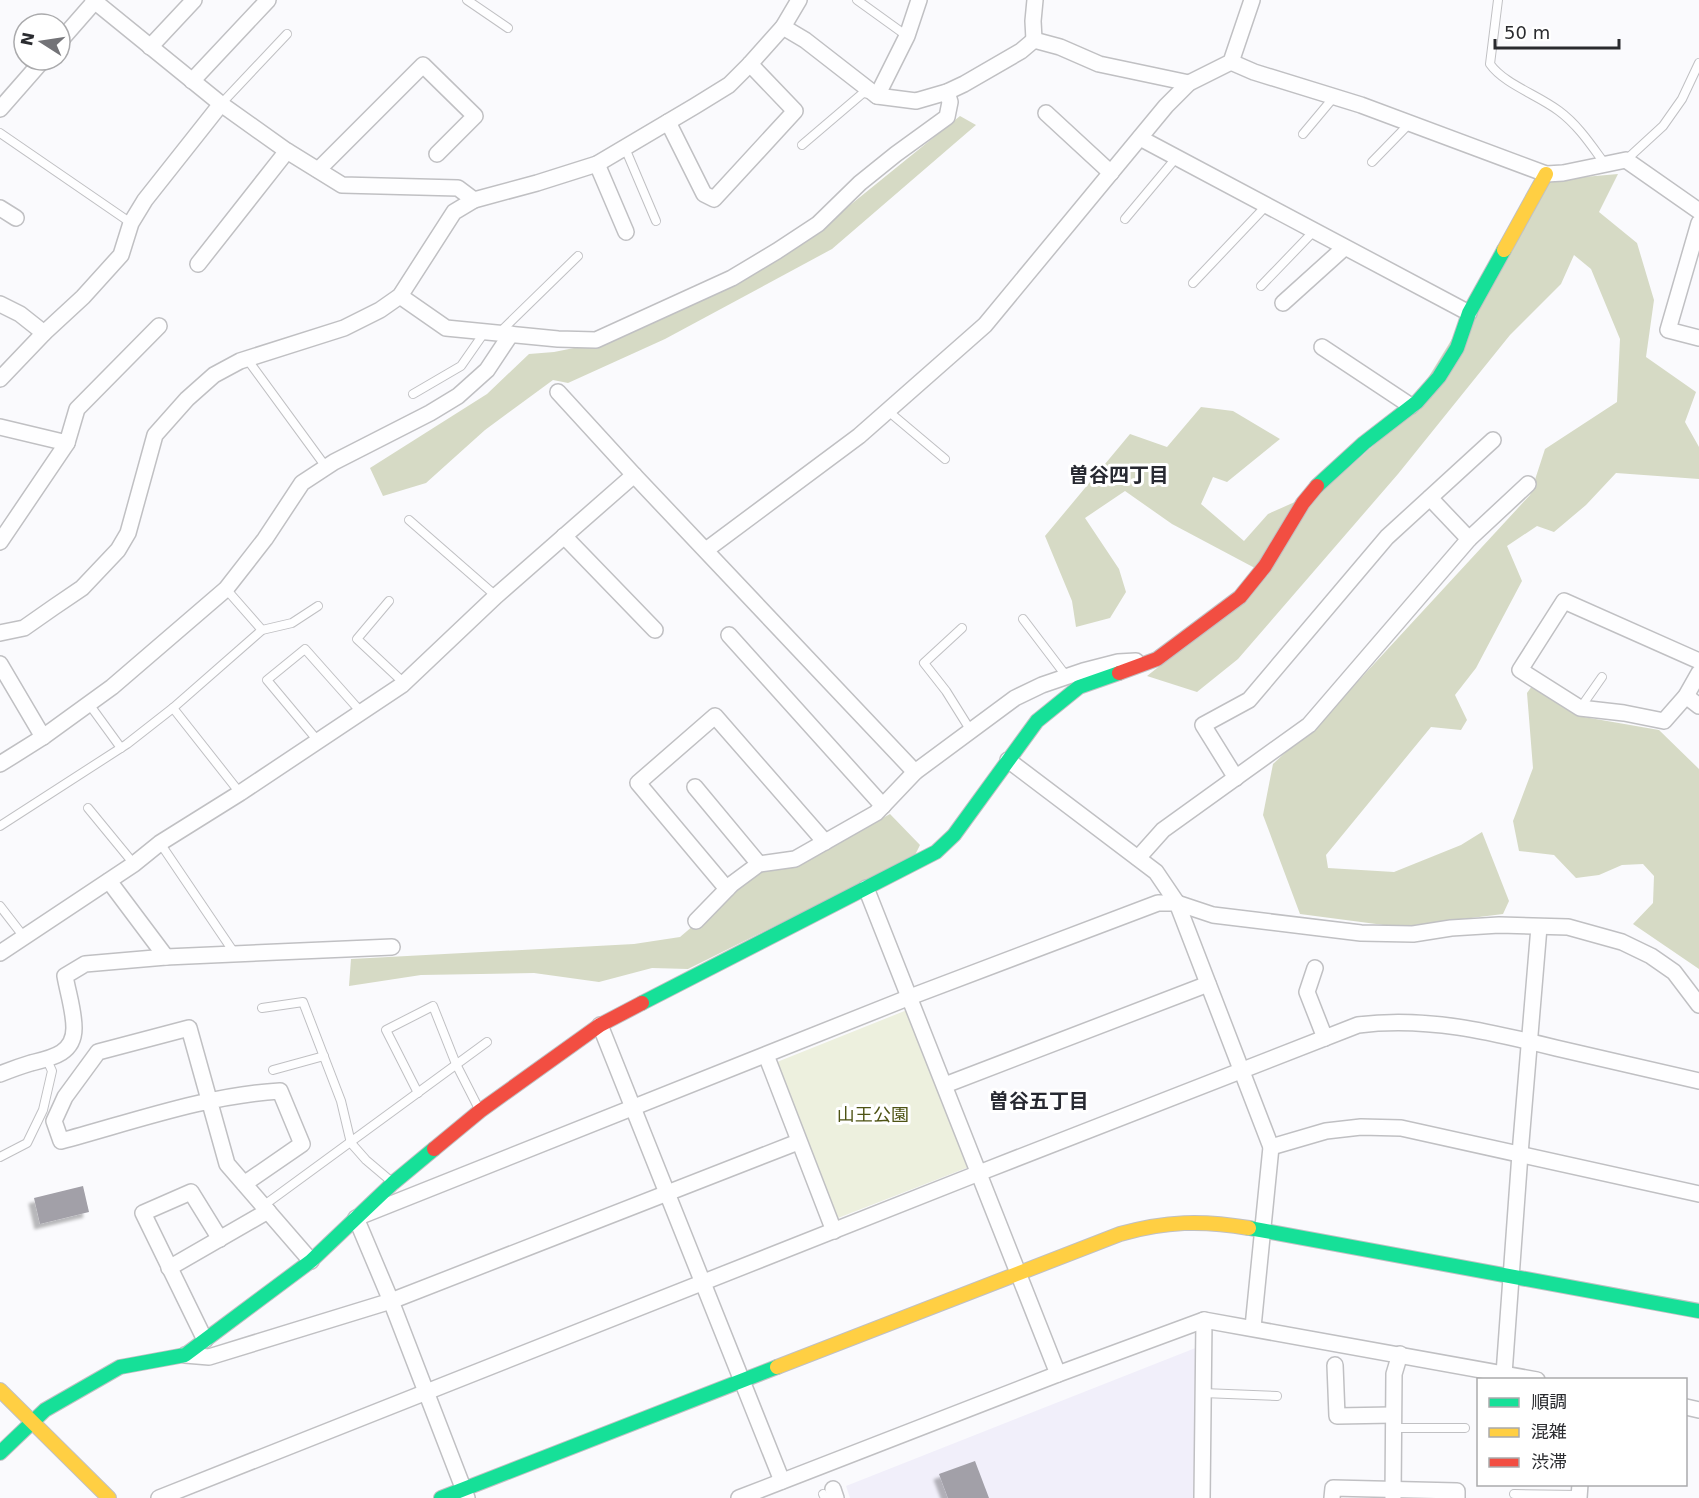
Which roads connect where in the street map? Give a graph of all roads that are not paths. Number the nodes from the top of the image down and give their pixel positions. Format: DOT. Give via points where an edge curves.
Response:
graph roads {
  1 [pos="194,0"];
  2 [pos="268,0"];
  3 [pos="467,0"];
  4 [pos="799,0"];
  5 [pos="857,0"];
  6 [pos="919,0"];
  7 [pos="1035,0"];
  8 [pos="1252,0"];
  9 [pos="1498,0"];
  10 [pos="94,1"];
  11 [pos="72,27"];
  12 [pos="783,27"];
  13 [pos="508,28"];
  14 [pos="287,34"];
  15 [pos="907,36"];
  16 [pos="1034,40"];
  17 [pos="150,47"];
  18 [pos="1231,62"];
  19 [pos="1699,63"];
  20 [pos="750,64"];
  21 [pos="32,72"];
  22 [pos="192,81"];
  23 [pos="1189,83"];
  24 [pos="947,92"];
  25 [pos="877,96"];
  26 [pos="1334,97"];
  27 [pos="2,103"];
  28 [pos="221,104"];
  29 [pos="1046,113"];
  30 [pos="668,122"];
  31 [pos="1410,123"];
  32 [pos="0,133"];
  33 [pos="1303,134"];
  34 [pos="1140,138"];
  35 [pos="802,145"];
  36 [pos="625,148"];
  37 [pos="287,151"];
  38 [pos="437,154"];
  39 [pos="1176,158"];
  40 [pos="1626,160"];
  41 [pos="1372,162"];
  42 [pos="597,164"];
  43 [pos="1605,164"];
  44 [pos="318,170"];
  45 [pos="1111,173"];
  46 [pos="1546,174"];
  47 [pos="474,200"];
  48 [pos="1266,206"];
  49 [pos="0,208"];
  50 [pos="1699,211"];
  51 [pos="16,218"];
  52 [pos="1125,219"];
  53 [pos="656,221"];
  54 [pos="131,223"];
  55 [pos="1699,223"];
  56 [pos="626,232"];
  57 [pos="1313,232"];
  58 [pos="1344,248"];
  59 [pos="578,256"];
  60 [pos="198,264"];
  61 [pos="1193,283"];
  62 [pos="1261,286"];
  63 [pos="400,296"];
  64 [pos="1283,303"];
  65 [pos="0,304"];
  66 [pos="1469,313"];
  67 [pos="159,326"];
  68 [pos="44,333"];
  69 [pos="498,333"];
  70 [pos="1699,338"];
  71 [pos="1322,347"];
  72 [pos="246,359"];
  73 [pos="0,379"];
  74 [pos="558,392"];
  75 [pos="413,394"];
  76 [pos="1411,406"];
  77 [pos="888,411"];
  78 [pos="0,427"];
  79 [pos="1493,440"];
  80 [pos="66,443"];
  81 [pos="945,459"];
  82 [pos="326,467"];
  83 [pos="634,475"];
  84 [pos="1528,484"];
  85 [pos="1430,498"];
  86 [pos="409,520"];
  87 [pos="564,536"];
  88 [pos="1469,539"];
  89 [pos="0,542"];
  90 [pos="706,550"];
  91 [pos="226,590"];
  92 [pos="496,596"];
  93 [pos="389,601"];
  94 [pos="318,606"];
  95 [pos="1023,619"];
  96 [pos="962,628"];
  97 [pos="262,630"];
  98 [pos="655,630"];
  99 [pos="0,633"];
  100 [pos="729,634"];
  101 [pos="1157,659"];
  102 [pos="1699,661"];
  103 [pos="0,664"];
  104 [pos="1699,673"];
  105 [pos="1067,676"];
  106 [pos="1602,677"];
  107 [pos="404,683"];
  108 [pos="1686,696"];
  109 [pos="89,704"];
  110 [pos="1699,706"];
  111 [pos="173,708"];
  112 [pos="1580,708"];
  113 [pos="362,712"];
  114 [pos="971,731"];
  115 [pos="44,737"];
  116 [pos="318,741"];
  117 [pos="121,748"];
  118 [pos="1008,760"];
  119 [pos="0,764"];
  120 [pos="915,772"];
  121 [pos="1236,778"];
  122 [pos="695,787"];
  123 [pos="240,793"];
  124 [pos="883,806"];
  125 [pos="88,808"];
  126 [pos="0,826"];
  127 [pos="825,842"];
  128 [pos="160,843"];
  129 [pos="1138,858"];
  130 [pos="134,864"];
  131 [pos="759,864"];
  132 [pos="109,880"];
  133 [pos="866,888"];
  134 [pos="728,889"];
  135 [pos="1177,903"];
  136 [pos="0,906"];
  137 [pos="696,921"];
  138 [pos="1539,927"];
  139 [pos="24,937"];
  140 [pos="392,946"];
  141 [pos="0,953"];
  142 [pos="236,954"];
  143 [pos="166,957"];
  144 [pos="1314,968"];
  145 [pos="1208,984"];
  146 [pos="910,997"];
  147 [pos="1699,1005"];
  148 [pos="262,1008"];
  149 [pos="600,1025"];
  150 [pos="1325,1038"];
  151 [pos="487,1042"];
  152 [pos="1530,1042"];
  153 [pos="766,1055"];
  154 [pos="324,1056"];
  155 [pos="47,1060"];
  156 [pos="456,1064"];
  157 [pos="273,1070"];
  158 [pos="1241,1071"];
  159 [pos="0,1074"];
  160 [pos="1699,1081"];
  161 [pos="945,1085"];
  162 [pos="418,1093"];
  163 [pos="211,1101"];
  164 [pos="633,1108"];
  165 [pos="480,1111"];
  166 [pos="798,1142"];
  167 [pos="351,1143"];
  168 [pos="1271,1147"];
  169 [pos="1520,1154"];
  170 [pos="0,1157"];
  171 [pos="979,1173"];
  172 [pos="393,1183"];
  173 [pos="244,1184"];
  174 [pos="667,1194"];
  175 [pos="1699,1194"];
  176 [pos="265,1208"];
  177 [pos="356,1218"];
  178 [pos="1262,1230"];
  179 [pos="834,1231"];
  180 [pos="220,1239"];
  181 [pos="311,1261"];
  182 [pos="170,1268"];
  183 [pos="1018,1273"];
  184 [pos="1511,1276"];
  185 [pos="703,1283"];
  186 [pos="391,1301"];
  187 [pos="1699,1311"];
  188 [pos="1204,1320"];
  189 [pos="1253,1327"];
  190 [pos="205,1340"];
  191 [pos="185,1354"];
  192 [pos="1400,1354"];
  193 [pos="1335,1365"];
  194 [pos="1058,1374"];
  195 [pos="1504,1374"];
  196 [pos="1526,1378"];
  197 [pos="742,1381"];
  198 [pos="0,1390"];
  199 [pos="425,1392"];
  200 [pos="1203,1393"];
  201 [pos="1277,1396"];
  202 [pos="1393,1421"];
  203 [pos="33,1423"];
  204 [pos="1465,1428"];
  205 [pos="0,1453"];
  206 [pos="782,1481"];
  207 [pos="1580,1493"];
  208 [pos="465,1494"];
  209 [pos="1393,1494"];
  210 [pos="1514,1494"];
  211 [pos="109,1498"];
  212 [pos="159,1498"];
  213 [pos="441,1498"];
  214 [pos="739,1498"];
  215 [pos="1202,1498"];
  216 [pos="1332,1498"];
  217 [pos="1456,1498"];
  1 -- 17 [label="street"];
  2 -- 22 [label="street"];
  3 -- 13 [label="lane"];
  4 -- 12 [label="street"];
  5 -- 15 [label="lane"];
  6 -- 15 [label="street"];
  7 -- 16 [label="street"];
  8 -- 18 [label="street"];
  9 -- 43 [label="lane" via="1490,64 1497,75 1559,111"];
  10 -- 11 [label="street"];
  10 -- 17 [label="street"];
  12 -- 20 [label="street"];
  12 -- 25 [label="street"];
  14 -- 28 [label="lane"];
  15 -- 25 [label="street"];
  16 -- 23 [label="street" via="1099,64"];
  16 -- 24 [label="street"];
  17 -- 22 [label="street"];
  18 -- 23 [label="street"];
  18 -- 26 [label="street"];
  19 -- 40 [label="lane" via="1682,99 1663,126"];
  20 -- 30 [label="street" via="729,85"];
  20 -- 30 [label="street" via="795,111 714,199 704,194"];
  21 -- 27 [label="street"];
  22 -- 28 [label="street"];
  23 -- 34 [label="street"];
  24 -- 25 [label="street" via="916,101"];
  24 -- 69 [label="street" via="947,117 860,183 818,224 732,278 597,340"];
  25 -- 35 [label="lane" via="863,93"];
  26 -- 31 [label="street"];
  26 -- 33 [label="lane"];
  28 -- 37 [label="street"];
  28 -- 54 [label="street"];
  29 -- 45 [label="street"];
  30 -- 36 [label="street"];
  31 -- 41 [label="lane"];
  31 -- 46 [label="street"];
  32 -- 54 [label="lane"];
  34 -- 39 [label="street"];
  34 -- 45 [label="street"];
  36 -- 42 [label="street"];
  36 -- 53 [label="lane"];
  37 -- 44 [label="street"];
  37 -- 60 [label="street"];
  38 -- 44 [label="street" via="475,116 423,65"];
  39 -- 48 [label="street"];
  39 -- 52 [label="lane"];
  40 -- 43 [label="street"];
  40 -- 50 [label="street"];
  42 -- 47 [label="street"];
  42 -- 56 [label="street"];
  43 -- 46 [label="street"];
  44 -- 47 [label="street" via="342,185 458,188"];
  45 -- 77 [label="street" via="985,325"];
  46 -- 66 [label="street"];
  47 -- 63 [label="street" via="454,212"];
  48 -- 57 [label="street"];
  48 -- 61 [label="lane"];
  49 -- 51 [label="street"];
  54 -- 68 [label="street" via="121,255"];
  55 -- 70 [label="street" via="1668,330"];
  57 -- 58 [label="street"];
  57 -- 62 [label="lane"];
  58 -- 64 [label="street"];
  58 -- 66 [label="street"];
  59 -- 69 [label="lane"];
  63 -- 69 [label="street" via="446,327"];
  63 -- 72 [label="street" via="344,328"];
  65 -- 68 [label="street"];
  66 -- 76 [label="street" via="1457,348 1439,377"];
  67 -- 80 [label="street" via="77,409"];
  68 -- 73 [label="street"];
  69 -- 75 [label="lane" via="461,366"];
  69 -- 82 [label="street" via="487,370 458,396"];
  71 -- 76 [label="street"];
  72 -- 82 [label="lane"];
  72 -- 99 [label="street" via="214,375 155,435 128,533 102,568 82,588 24,628"];
  74 -- 83 [label="street"];
  76 -- 101 [label="street" via="1320,482 1240,597"];
  77 -- 81 [label="lane"];
  77 -- 90 [label="street"];
  78 -- 80 [label="street"];
  79 -- 85 [label="street"];
  80 -- 89 [label="street"];
  82 -- 91 [label="street" via="302,483"];
  83 -- 87 [label="street"];
  83 -- 90 [label="street"];
  84 -- 88 [label="street"];
  85 -- 88 [label="street"];
  85 -- 121 [label="street" via="1387,537 1249,700 1203,725"];
  86 -- 92 [label="lane"];
  87 -- 92 [label="street"];
  87 -- 98 [label="street"];
  88 -- 121 [label="street" via="1309,725"];
  90 -- 120 [label="street"];
  91 -- 97 [label="lane"];
  91 -- 109 [label="street"];
  92 -- 107 [label="street"];
  93 -- 107 [label="lane" via="357,639"];
  94 -- 97 [label="lane" via="292,623"];
  95 -- 105 [label="lane"];
  96 -- 114 [label="lane" via="924,663"];
  97 -- 111 [label="lane"];
  100 -- 124 [label="street"];
  101 -- 105 [label="street" via="1118,662"];
  101 -- 118 [label="street" via="1079,687 1037,721"];
  102 -- 112 [label="street" via="1564,601 1520,670"];
  103 -- 115 [label="street"];
  104 -- 108 [label="street"];
  105 -- 114 [label="street" via="1015,698"];
  106 -- 112 [label="lane"];
  107 -- 113 [label="street"];
  108 -- 110 [label="street"];
  108 -- 112 [label="street" via="1664,721"];
  109 -- 115 [label="street"];
  109 -- 117 [label="lane"];
  111 -- 117 [label="lane"];
  111 -- 123 [label="lane"];
  113 -- 116 [label="street"];
  113 -- 116 [label="lane" via="305,649 267,680"];
  114 -- 120 [label="street"];
  115 -- 119 [label="street"];
  116 -- 123 [label="street"];
  117 -- 126 [label="lane"];
  118 -- 129 [label="street"];
  118 -- 133 [label="street" via="954,835 936,852"];
  120 -- 124 [label="street"];
  121 -- 129 [label="street" via="1163,830"];
  122 -- 131 [label="street"];
  123 -- 128 [label="street"];
  124 -- 127 [label="street"];
  125 -- 130 [label="lane"];
  127 -- 131 [label="street" via="795,859"];
  127 -- 134 [label="street" via="715,716 638,783"];
  128 -- 130 [label="street"];
  128 -- 142 [label="lane"];
  129 -- 135 [label="street" via="1156,872"];
  130 -- 132 [label="street"];
  131 -- 134 [label="street"];
  132 -- 139 [label="street"];
  132 -- 143 [label="street"];
  133 -- 146 [label="street"];
  133 -- 149 [label="street"];
  134 -- 137 [label="street"];
  135 -- 138 [label="street" via="1213,915 1362,933 1413,934 1499,925"];
  135 -- 145 [label="street"];
  135 -- 146 [label="street" via="1158,903"];
  136 -- 139 [label="lane"];
  138 -- 147 [label="street" via="1568,927 1622,942 1652,956 1674,972"];
  138 -- 152 [label="street"];
  139 -- 141 [label="street"];
  140 -- 142 [label="street"];
  142 -- 143 [label="street"];
  143 -- 155 [label="street" via="85,964 65,976 73,1040 64,1051"];
  144 -- 150 [label="street" via="1307,992"];
  145 -- 158 [label="street"];
  145 -- 161 [label="street"];
  146 -- 153 [label="street"];
  146 -- 161 [label="street"];
  148 -- 154 [label="lane" via="303,1002"];
  149 -- 164 [label="street"];
  149 -- 165 [label="street"];
  150 -- 152 [label="street" via="1358,1025 1395,1022 1438,1023"];
  150 -- 158 [label="street"];
  151 -- 156 [label="lane"];
  152 -- 160 [label="street"];
  152 -- 169 [label="street"];
  153 -- 164 [label="street"];
  153 -- 166 [label="street"];
  154 -- 157 [label="lane"];
  154 -- 167 [label="lane"];
  155 -- 159 [label="street"];
  155 -- 170 [label="lane" via="52,1071 43,1110 27,1143"];
  156 -- 162 [label="lane"];
  156 -- 162 [label="lane" via="433,1006 386,1030"];
  156 -- 165 [label="lane"];
  158 -- 168 [label="street"];
  158 -- 171 [label="street"];
  161 -- 171 [label="street"];
  162 -- 167 [label="lane"];
  163 -- 163 [label="street" via="61,1141 54,1121 65,1097 98,1052 189,1028"];
  163 -- 173 [label="street" via="227,1164"];
  163 -- 173 [label="street" via="280,1091 302,1144"];
  164 -- 174 [label="street"];
  164 -- 177 [label="street"];
  165 -- 172 [label="street"];
  166 -- 174 [label="street"];
  166 -- 179 [label="street"];
  167 -- 172 [label="lane"];
  167 -- 176 [label="lane"];
  168 -- 169 [label="street" via="1326,1131 1401,1128"];
  168 -- 178 [label="street"];
  169 -- 175 [label="street"];
  169 -- 184 [label="street"];
  171 -- 179 [label="street"];
  171 -- 183 [label="street"];
  172 -- 177 [label="street"];
  173 -- 176 [label="street"];
  174 -- 185 [label="street"];
  174 -- 186 [label="street"];
  176 -- 180 [label="street"];
  176 -- 181 [label="street"];
  177 -- 181 [label="street"];
  177 -- 186 [label="street"];
  178 -- 183 [label="street" via="1207,1222 1139,1228"];
  178 -- 184 [label="street"];
  178 -- 189 [label="street"];
  179 -- 185 [label="street"];
  180 -- 182 [label="street"];
  180 -- 182 [label="street" via="191,1192 143,1213"];
  181 -- 190 [label="street"];
  182 -- 190 [label="street"];
  183 -- 194 [label="street"];
  183 -- 197 [label="street"];
  184 -- 187 [label="street"];
  184 -- 195 [label="street"];
  185 -- 197 [label="street"];
  185 -- 199 [label="street"];
  186 -- 191 [label="street" via="209,1357"];
  186 -- 199 [label="street"];
  188 -- 189 [label="street"];
  188 -- 194 [label="street"];
  188 -- 200 [label="street"];
  189 -- 192 [label="street"];
  190 -- 191 [label="street"];
  191 -- 203 [label="street" via="120,1367 45,1410"];
  192 -- 195 [label="street"];
  192 -- 202 [label="street" via="1394,1374"];
  193 -- 202 [label="street" via="1337,1416"];
  194 -- 206 [label="street"];
  195 -- 196 [label="street"];
  197 -- 206 [label="street"];
  197 -- 208 [label="street"];
  198 -- 203 [label="street"];
  199 -- 208 [label="street"];
  199 -- 212 [label="street"];
  200 -- 201 [label="lane"];
  200 -- 215 [label="street"];
  202 -- 204 [label="lane"];
  202 -- 209 [label="street"];
  203 -- 205 [label="street"];
  203 -- 211 [label="street"];
  206 -- 214 [label="street"];
  207 -- 210 [label="lane"];
  208 -- 213 [label="street"];
  209 -- 216 [label="street" via="1333,1488"];
  209 -- 217 [label="street" via="1457,1491"];
}
